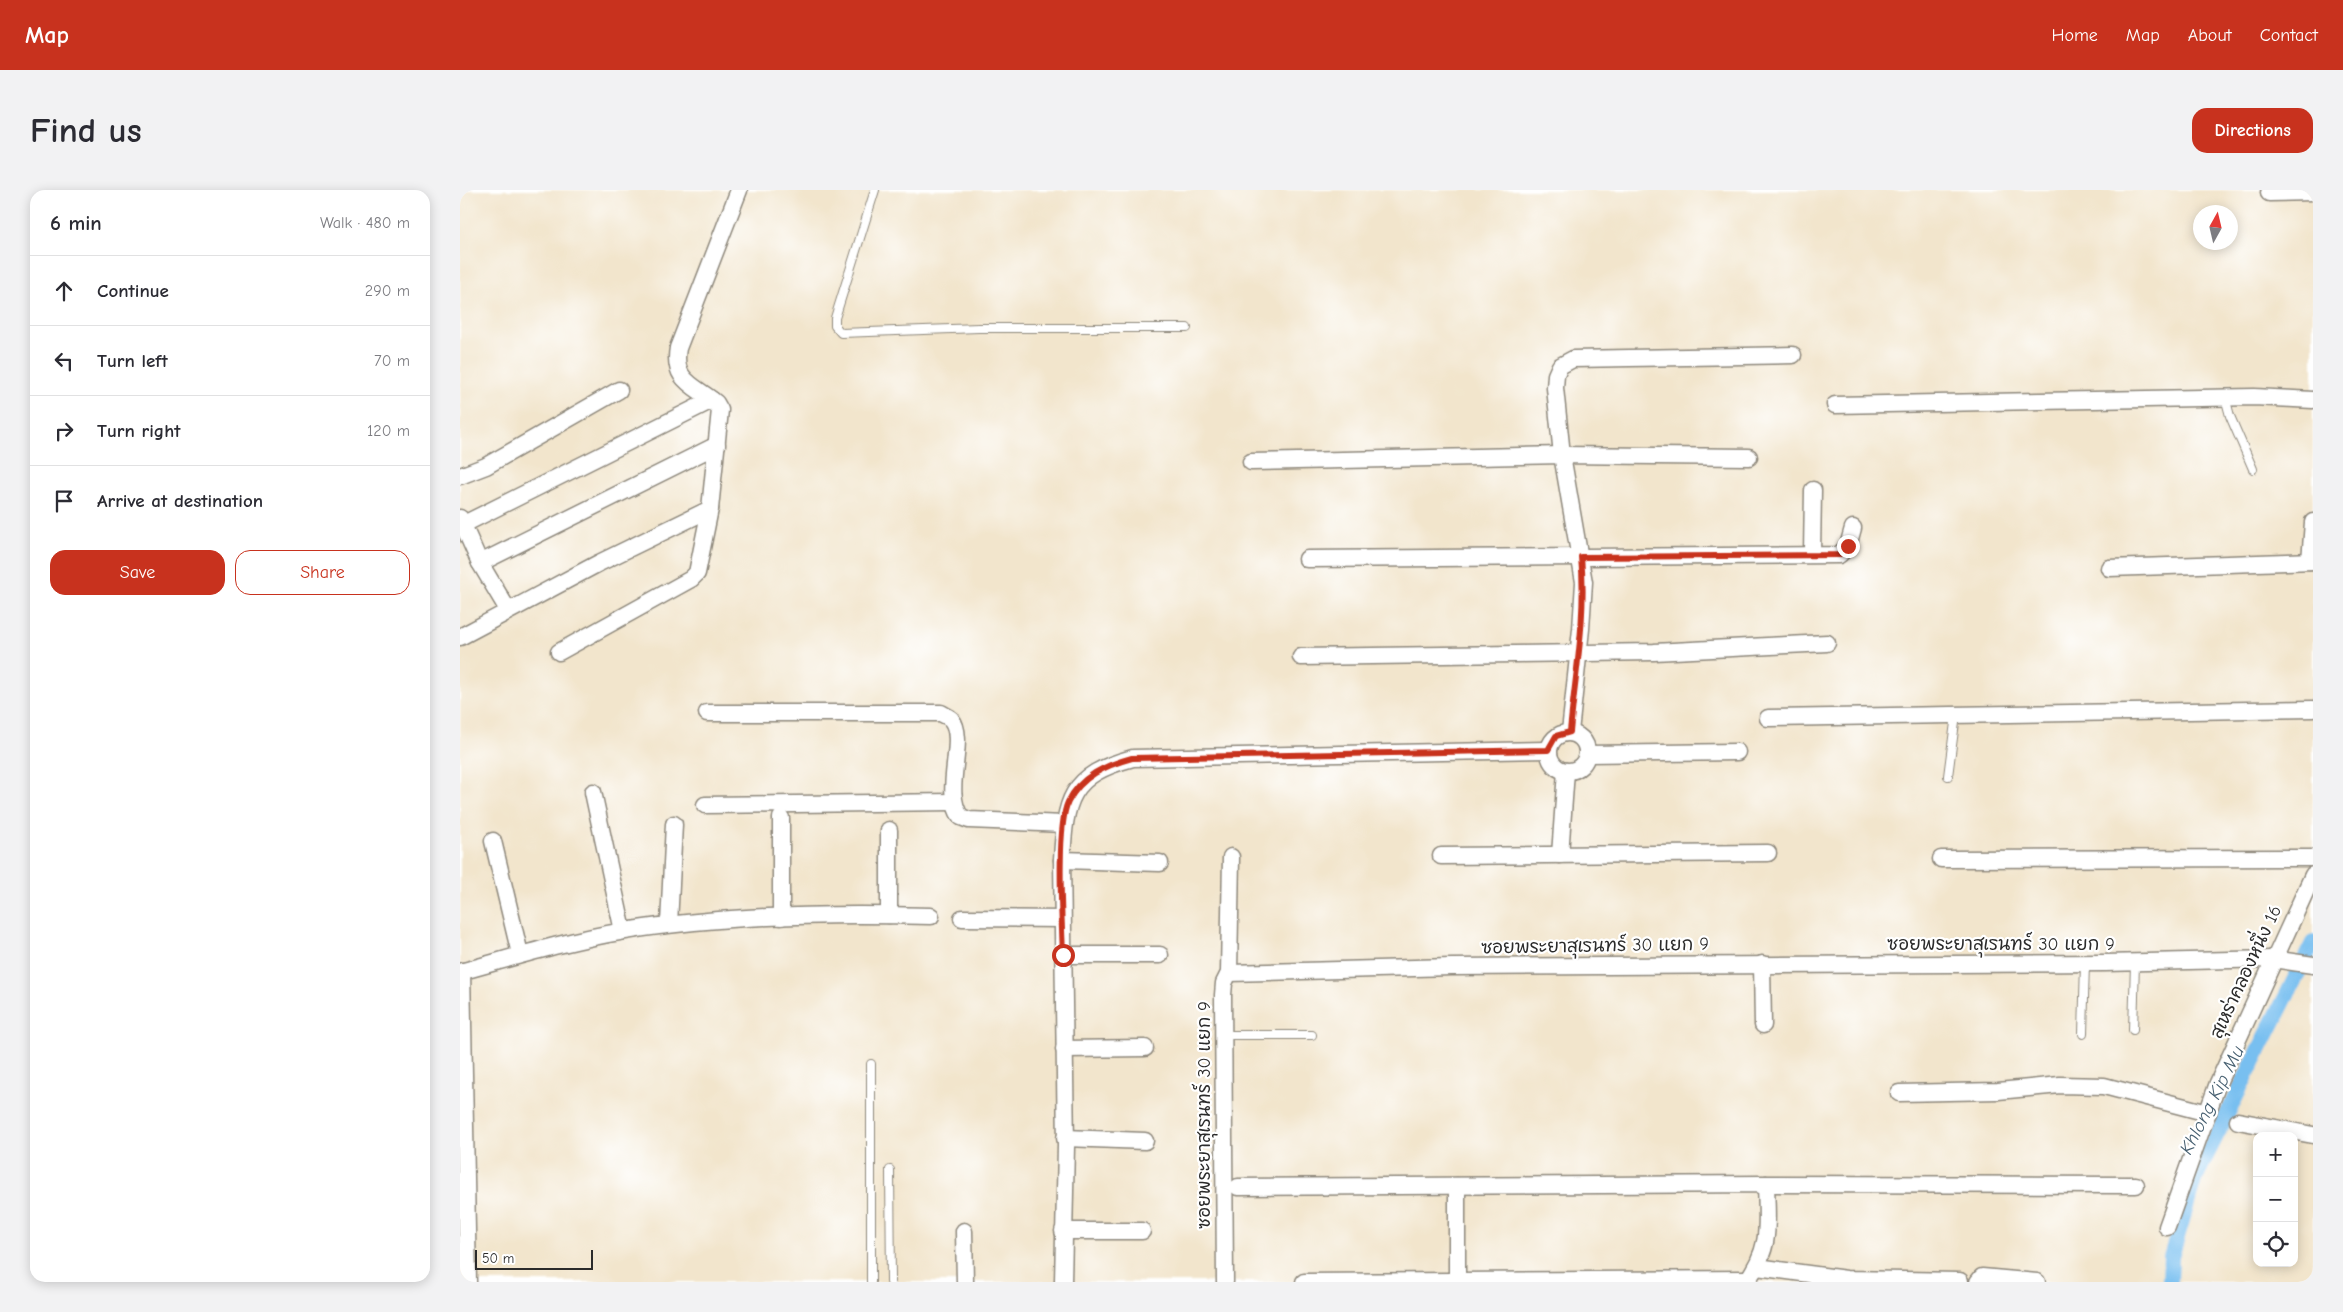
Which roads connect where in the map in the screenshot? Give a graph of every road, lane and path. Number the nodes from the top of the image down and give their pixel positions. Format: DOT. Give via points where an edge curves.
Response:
graph roads {
  1 [pos="739,190"];
  2 [pos="875,190"];
  3 [pos="2313,192"];
  4 [pos="2269,193"];
  5 [pos="1187,328"];
  6 [pos="1794,355"];
  7 [pos="619,390"];
  8 [pos="2225,397"];
  9 [pos="712,400"];
  10 [pos="2313,400"];
  11 [pos="1835,405"];
  12 [pos="717,445"];
  13 [pos="1562,455"];
  14 [pos="1749,457"];
  15 [pos="1251,462"];
  16 [pos="2253,469"];
  17 [pos="460,476"];
  18 [pos="1813,490"];
  19 [pos="710,509"];
  20 [pos="2313,522"];
  21 [pos="461,523"];
  22 [pos="1853,528"];
  23 [pos="1812,554"];
  24 [pos="1581,557"];
  25 [pos="1307,559"];
  26 [pos="2312,561"];
  27 [pos="480,563"];
  28 [pos="2109,568"];
  29 [pos="508,610"];
  30 [pos="460,637"];
  31 [pos="1827,643"];
  32 [pos="559,652"];
  33 [pos="1578,653"];
  34 [pos="1301,657"];
  35 [pos="2313,709"];
  36 [pos="707,713"];
  37 [pos="1956,714"];
  38 [pos="1768,718"];
  39 [pos="1570,732"];
  40 [pos="1548,750"];
  41 [pos="1737,752"];
  42 [pos="1587,754"];
  43 [pos="1566,771"];
  44 [pos="1948,776"];
  45 [pos="593,792"];
  46 [pos="953,802"];
  47 [pos="705,805"];
  48 [pos="781,818"];
  49 [pos="674,824"];
  50 [pos="1064,824"];
  51 [pos="890,830"];
  52 [pos="493,841"];
  53 [pos="1768,853"];
  54 [pos="1560,855"];
  55 [pos="1441,856"];
  56 [pos="1231,857"];
  57 [pos="2313,858"];
  58 [pos="1941,859"];
  59 [pos="1062,860"];
  60 [pos="1160,863"];
  61 [pos="2313,875"];
  62 [pos="889,915"];
  63 [pos="931,916"];
  64 [pos="781,917"];
  65 [pos="962,918"];
  66 [pos="1062,919"];
  67 [pos="669,924"];
  68 [pos="623,931"];
  69 [pos="520,954"];
  70 [pos="1063,955"];
  71 [pos="1160,955"];
  72 [pos="2277,959"];
  73 [pos="2085,963"];
  74 [pos="2135,963"];
  75 [pos="1762,964"];
  76 [pos="2313,965"];
  77 [pos="461,971"];
  78 [pos="1229,973"];
  79 [pos="1763,1025"];
  80 [pos="2133,1030"];
  81 [pos="2083,1034"];
  82 [pos="1223,1035"];
  83 [pos="1312,1035"];
  84 [pos="1145,1048"];
  85 [pos="1064,1049"];
  86 [pos="871,1064"];
  87 [pos="1900,1093"];
  88 [pos="2208,1113"];
  89 [pos="2238,1121"];
  90 [pos="2313,1135"];
  91 [pos="1065,1138"];
  92 [pos="1145,1140"];
  93 [pos="890,1170"];
  94 [pos="1766,1184"];
  95 [pos="2136,1185"];
  96 [pos="1456,1186"];
  97 [pos="1238,1187"];
  98 [pos="2167,1227"];
  99 [pos="964,1231"];
  100 [pos="1063,1231"];
  101 [pos="1142,1231"];
  102 [pos="1750,1276"];
  103 [pos="1458,1281"];
  104 [pos="1960,1281"];
  105 [pos="468,1282"];
  106 [pos="872,1282"];
  107 [pos="891,1282"];
  108 [pos="965,1282"];
  109 [pos="1063,1282"];
  110 [pos="1225,1282"];
  111 [pos="1304,1282"];
  112 [pos="1978,1282"];
  113 [pos="2037,1282"];
  1 -- 9 [label="street" via="675,363 680,377"];
  2 -- 5 [label="lane" via="835,318 835,326 841,333 979,328"];
  3 -- 4 [label="street"];
  6 -- 13 [label="street" via="1573,359 1565,362 1556,375 1555,388"];
  7 -- 17 [label="street" via="486,466"];
  8 -- 10 [label="street"];
  8 -- 11 [label="street"];
  8 -- 16 [label="lane"];
  9 -- 12 [label="street" via="720,410"];
  9 -- 21 [label="street"];
  12 -- 19 [label="street"];
  12 -- 27 [label="street"];
  13 -- 14 [label="street"];
  13 -- 15 [label="street"];
  13 -- 24 [label="street"];
  18 -- 23 [label="street"];
  19 -- 29 [label="street"];
  19 -- 32 [label="street" via="702,558 691,579"];
  20 -- 26 [label="street"];
  21 -- 27 [label="street"];
  22 -- 23 [label="street" via="1844,552 1839,555"];
  23 -- 24 [label="street"];
  24 -- 25 [label="street"];
  24 -- 33 [label="street" via="1584,582"];
  26 -- 28 [label="street"];
  27 -- 29 [label="street"];
  29 -- 30 [label="street"];
  31 -- 33 [label="street"];
  33 -- 34 [label="street"];
  33 -- 39 [label="street"];
  35 -- 37 [label="street"];
  36 -- 46 [label="street" via="941,713 951,719 956,731"];
  37 -- 38 [label="street"];
  37 -- 44 [label="lane"];
  39 -- 40 [label="street" via="1556,736"];
  39 -- 42 [label="street" via="1583,740"];
  40 -- 43 [label="street" via="1552,764"];
  40 -- 50 [label="street" via="1132,758 1108,765 1077,789 1068,804"];
  41 -- 42 [label="street"];
  42 -- 43 [label="street" via="1580,767"];
  43 -- 54 [label="street"];
  45 -- 68 [label="street"];
  46 -- 47 [label="street"];
  46 -- 50 [label="street" via="961,817 969,820"];
  48 -- 64 [label="street"];
  49 -- 67 [label="street"];
  50 -- 59 [label="street"];
  51 -- 62 [label="street"];
  52 -- 69 [label="street"];
  53 -- 54 [label="street"];
  54 -- 55 [label="street"];
  56 -- 78 [label="street"];
  57 -- 58 [label="street"];
  59 -- 60 [label="street"];
  59 -- 66 [label="street"];
  61 -- 72 [label="street, สุเหร่าคลองหนึ่ง 16"];
  62 -- 63 [label="street"];
  62 -- 64 [label="street"];
  64 -- 67 [label="street"];
  65 -- 66 [label="street"];
  66 -- 70 [label="street"];
  67 -- 68 [label="street"];
  68 -- 69 [label="street"];
  69 -- 77 [label="street"];
  70 -- 71 [label="street"];
  70 -- 85 [label="street"];
  72 -- 74 [label="street, ซอยพระยาสุเรนทร์ 30 แยก 9"];
  72 -- 76 [label="street, ซอยพระยาสุเรนทร์ 30 แยก 9"];
  72 -- 88 [label="street, สุเหร่าคลองหนึ่ง 16" via="2229,1058"];
  73 -- 74 [label="street, ซอยพระยาสุเรนทร์ 30 แยก 9"];
  73 -- 75 [label="street, ซอยพระยาสุเรนทร์ 30 แยก 9"];
  73 -- 81 [label="lane"];
  74 -- 80 [label="lane"];
  75 -- 78 [label="street, ซอยพระยาสุเรนทร์ 30 แยก 9"];
  75 -- 79 [label="street"];
  77 -- 105 [label="street"];
  78 -- 82 [label="street, ซอยพระยาสุเรนทร์ 30 แยก 9" via="1224,983"];
  82 -- 83 [label="lane"];
  82 -- 110 [label="street, ซอยพระยาสุเรนทร์ 30 แยก 9"];
  84 -- 85 [label="street"];
  85 -- 91 [label="street"];
  86 -- 106 [label="lane"];
  87 -- 88 [label="street" via="1998,1091 2060,1085 2104,1086"];
  88 -- 98 [label="street, สุเหร่าคลองหนึ่ง 16"];
  89 -- 90 [label="street"];
  91 -- 92 [label="street"];
  91 -- 100 [label="street"];
  93 -- 107 [label="lane"];
  94 -- 95 [label="street"];
  94 -- 96 [label="street"];
  94 -- 102 [label="street" via="1767,1231 1763,1256"];
  96 -- 97 [label="street"];
  96 -- 103 [label="street"];
  99 -- 108 [label="street"];
  100 -- 101 [label="street"];
  100 -- 109 [label="street"];
  102 -- 103 [label="street"];
  102 -- 104 [label="street"];
  103 -- 111 [label="street"];
  112 -- 113 [label="street" via="1982,1277 1991,1276"];
}
